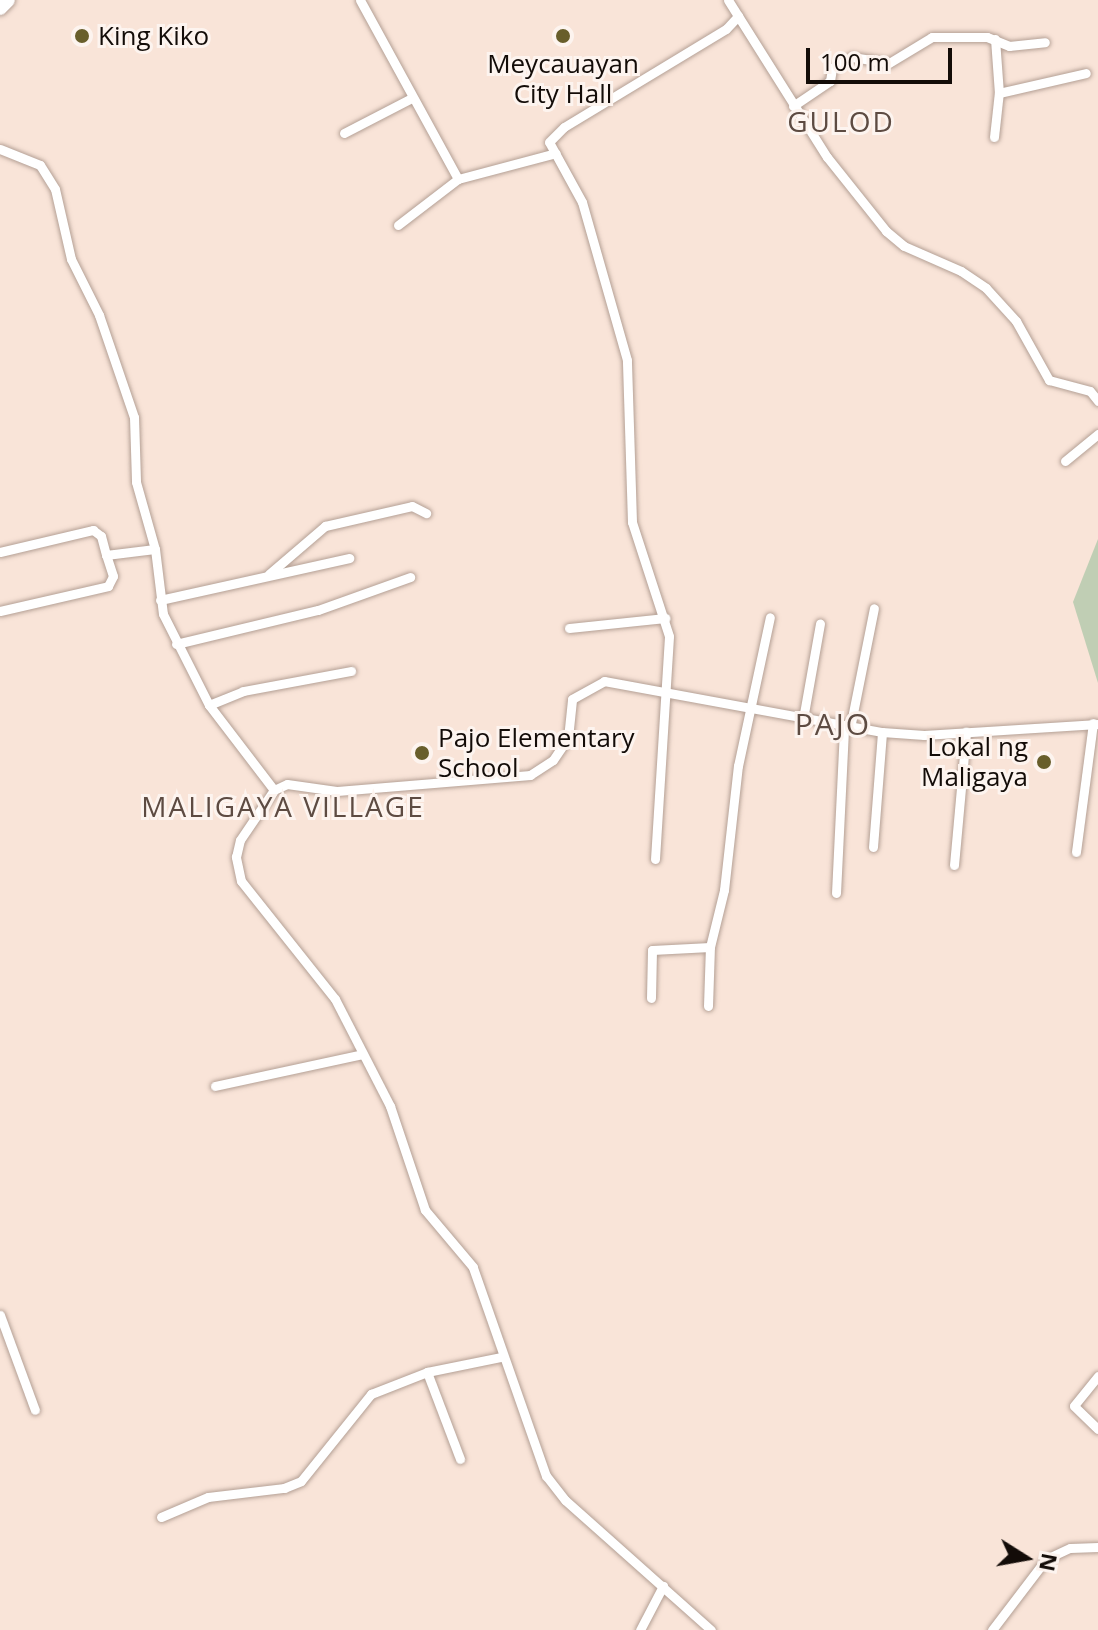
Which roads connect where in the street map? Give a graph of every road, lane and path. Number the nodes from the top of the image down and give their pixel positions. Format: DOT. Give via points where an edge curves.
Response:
graph roads {
  1 [pos="8,0"];
  2 [pos="360,0"];
  3 [pos="728,0"];
  4 [pos="0,8"];
  5 [pos="738,16"];
  6 [pos="995,39"];
  7 [pos="1045,42"];
  8 [pos="1086,73"];
  9 [pos="999,92"];
  10 [pos="410,99"];
  11 [pos="793,106"];
  12 [pos="344,133"];
  13 [pos="994,137"];
  14 [pos="0,149"];
  15 [pos="556,153"];
  16 [pos="458,179"];
  17 [pos="398,225"];
  18 [pos="1098,401"];
  19 [pos="1098,434"];
  20 [pos="1065,461"];
  21 [pos="426,513"];
  22 [pos="155,549"];
  23 [pos="0,552"];
  24 [pos="106,555"];
  25 [pos="349,558"];
  26 [pos="269,574"];
  27 [pos="410,577"];
  28 [pos="160,600"];
  29 [pos="874,608"];
  30 [pos="0,611"];
  31 [pos="770,617"];
  32 [pos="665,618"];
  33 [pos="820,624"];
  34 [pos="569,628"];
  35 [pos="176,644"];
  36 [pos="351,671"];
  37 [pos="670,692"];
  38 [pos="209,705"];
  39 [pos="750,710"];
  40 [pos="803,719"];
  41 [pos="1096,723"];
  42 [pos="847,727"];
  43 [pos="882,732"];
  44 [pos="966,732"];
  45 [pos="274,790"];
  46 [pos="873,847"];
  47 [pos="1076,852"];
  48 [pos="655,859"];
  49 [pos="954,865"];
  50 [pos="836,893"];
  51 [pos="710,947"];
  52 [pos="651,998"];
  53 [pos="708,1006"];
  54 [pos="363,1054"];
  55 [pos="215,1086"];
  56 [pos="0,1315"];
  57 [pos="501,1357"];
  58 [pos="427,1372"];
  59 [pos="1098,1376"];
  60 [pos="35,1410"];
  61 [pos="1098,1429"];
  62 [pos="460,1459"];
  63 [pos="161,1517"];
  64 [pos="1098,1547"];
  65 [pos="663,1586"];
  66 [pos="640,1630"];
  67 [pos="711,1630"];
  68 [pos="992,1630"];
  1 -- 4 [label="main road"];
  2 -- 10 [label="street"];
  3 -- 5 [label="street"];
  5 -- 11 [label="street"];
  5 -- 15 [label="street" via="726,29 564,127 549,142"];
  6 -- 7 [label="street" via="1009,46"];
  6 -- 9 [label="street"];
  6 -- 11 [label="street" via="932,37 889,63 858,57 842,60 832,68 828,82"];
  8 -- 9 [label="street"];
  9 -- 13 [label="street"];
  10 -- 12 [label="street"];
  10 -- 16 [label="street"];
  11 -- 18 [label="street" via="886,231 991,292 1016,321 1049,380 1090,391"];
  14 -- 22 [label="street" via="40,165 55,189 71,259 99,315 134,417 136,482"];
  15 -- 16 [label="street"];
  15 -- 32 [label="street" via="582,202 627,360 632,522"];
  16 -- 17 [label="street"];
  19 -- 20 [label="street"];
  21 -- 26 [label="street" via="412,506 325,526"];
  22 -- 24 [label="street"];
  22 -- 28 [label="street"];
  23 -- 24 [label="street" via="93,530 101,536"];
  24 -- 30 [label="street" via="113,576 108,586"];
  25 -- 26 [label="street"];
  26 -- 28 [label="street"];
  27 -- 35 [label="street" via="318,610"];
  28 -- 35 [label="street"];
  29 -- 42 [label="street"];
  31 -- 39 [label="street"];
  32 -- 34 [label="street"];
  32 -- 37 [label="street"];
  33 -- 40 [label="street"];
  35 -- 38 [label="street"];
  36 -- 38 [label="street" via="243,691"];
  37 -- 39 [label="street"];
  37 -- 45 [label="street" via="604,681 579,692 572,699 568,738 553,760 512,781 438,779 337,791 287,784"];
  37 -- 48 [label="street" via="658,766"];
  38 -- 45 [label="street"];
  39 -- 40 [label="street"];
  39 -- 51 [label="street" via="729,820 724,890"];
  40 -- 42 [label="street"];
  41 -- 44 [label="street"];
  41 -- 47 [label="street"];
  42 -- 43 [label="street"];
  42 -- 50 [label="street"];
  43 -- 44 [label="street"];
  43 -- 46 [label="street"];
  44 -- 49 [label="street"];
  45 -- 54 [label="street" via="240,840 236,857 241,881 335,999"];
  51 -- 52 [label="street" via="652,950"];
  51 -- 53 [label="street"];
  54 -- 55 [label="street"];
  54 -- 57 [label="street" via="390,1106 425,1210 478,1277"];
  56 -- 60 [label="street"];
  57 -- 58 [label="street"];
  57 -- 65 [label="street" via="546,1476 565,1500"];
  58 -- 62 [label="street"];
  58 -- 63 [label="street" via="368,1397 317,1468 301,1481 284,1488 208,1497"];
  59 -- 61 [label="street" via="1074,1406"];
  64 -- 68 [label="street" via="1070,1548 1046,1559"];
  65 -- 66 [label="street"];
  65 -- 67 [label="street"];
}
